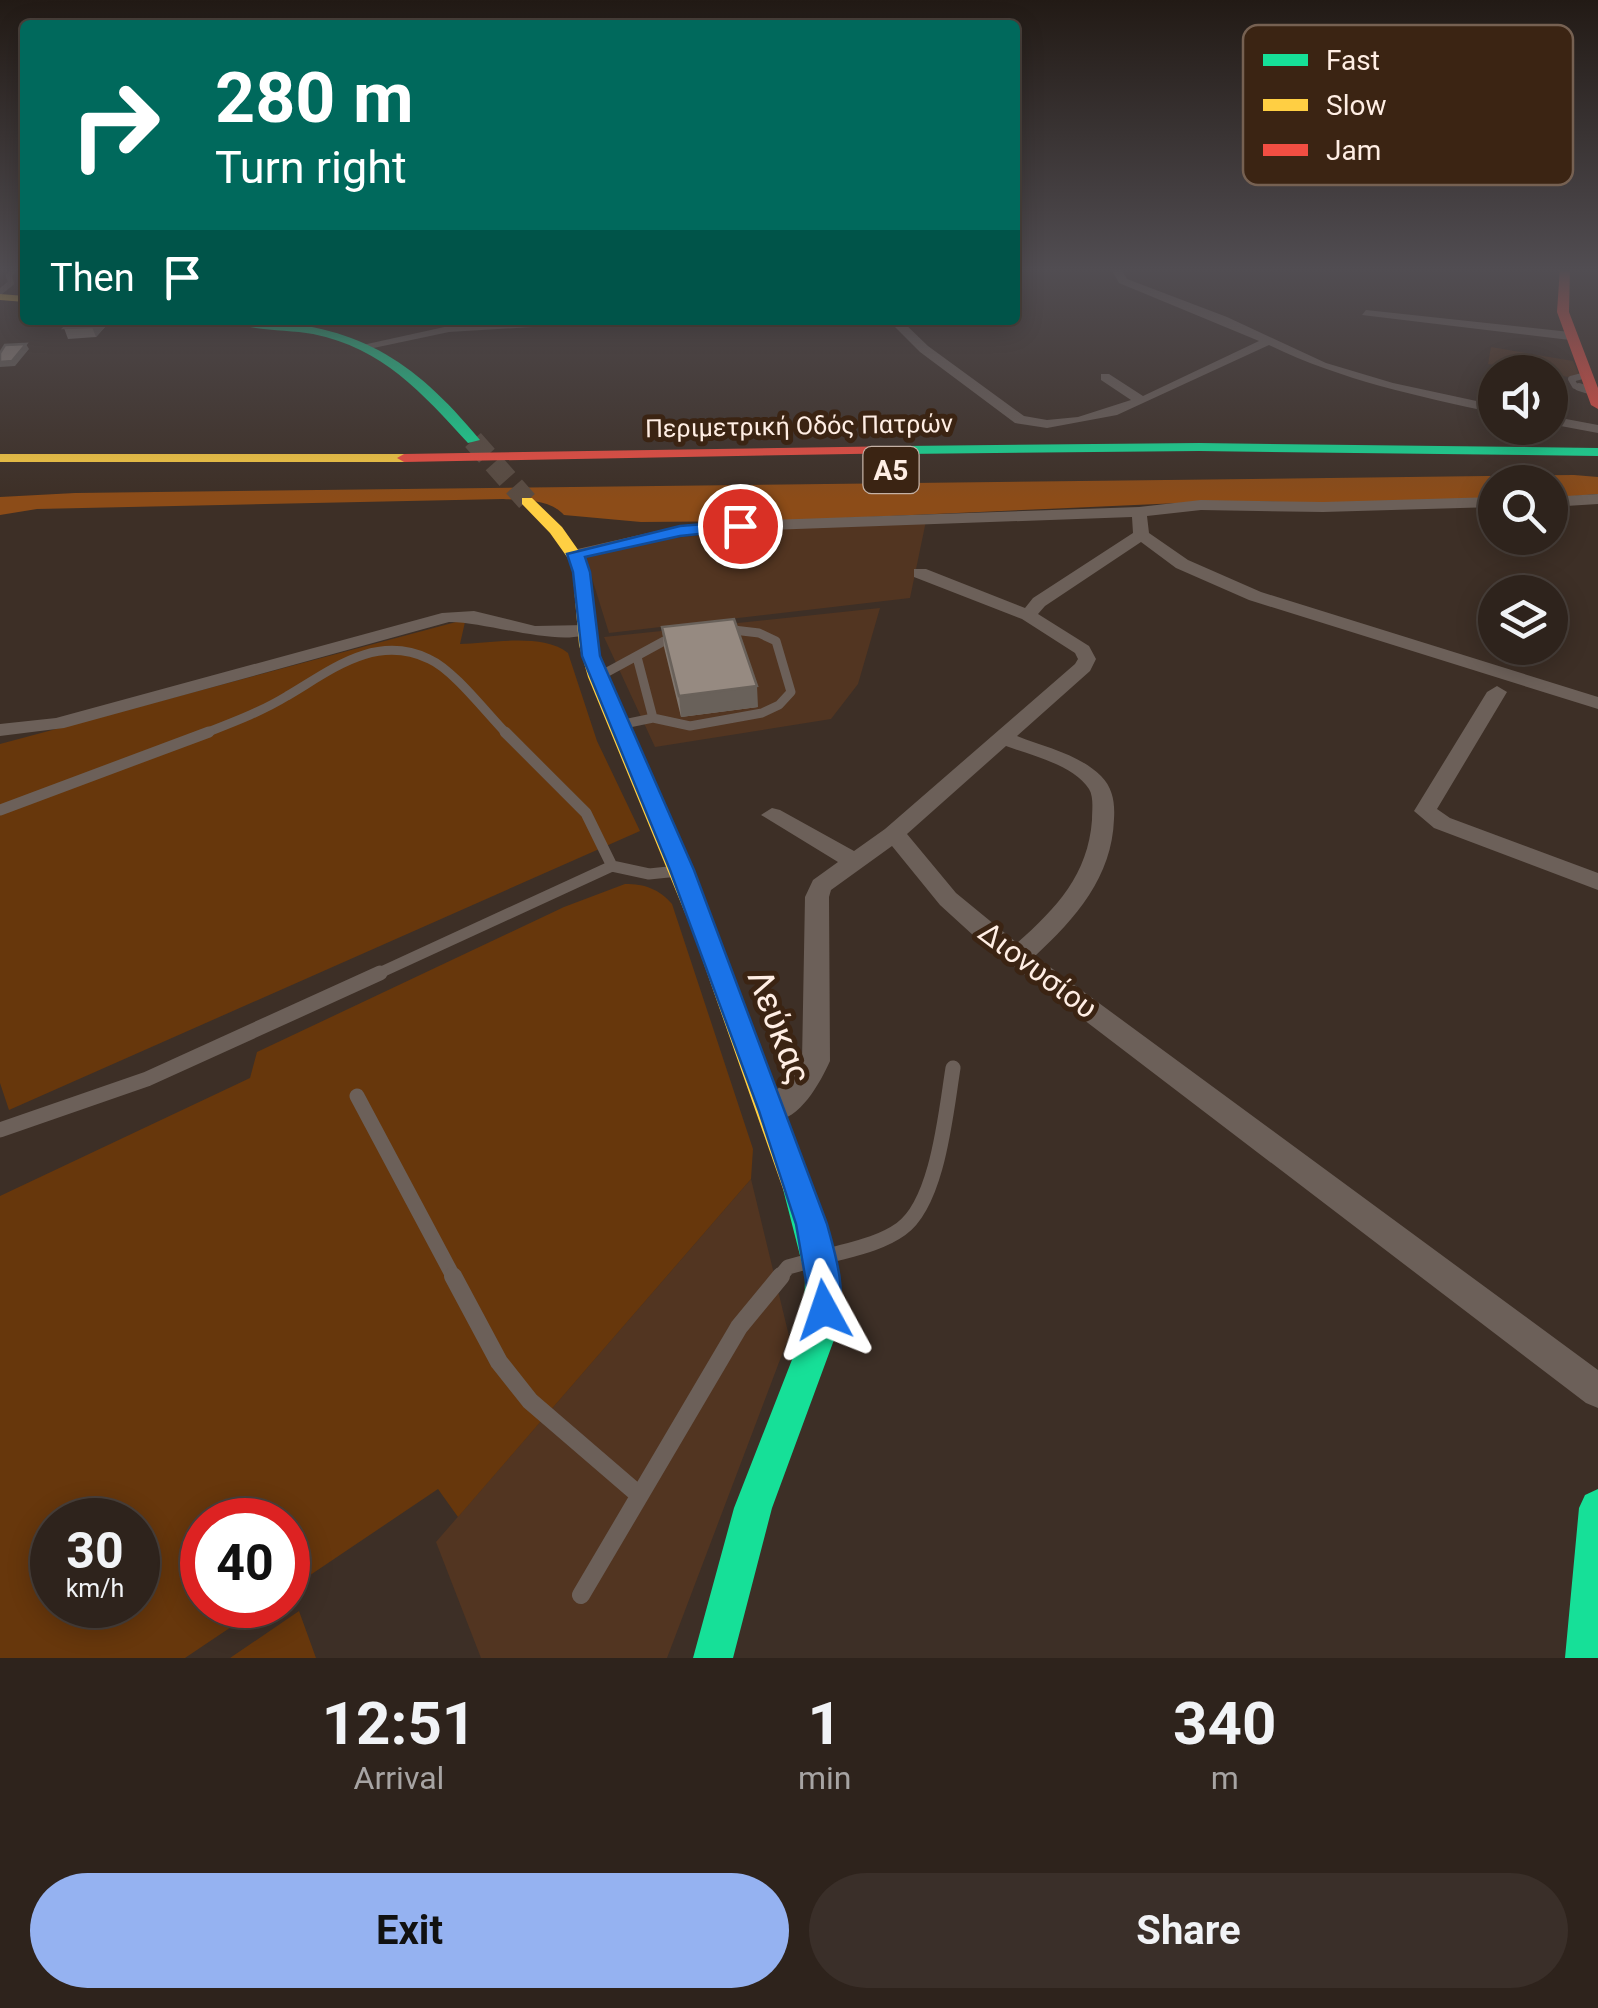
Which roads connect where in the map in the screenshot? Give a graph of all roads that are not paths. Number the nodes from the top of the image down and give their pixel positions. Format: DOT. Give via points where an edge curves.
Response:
graph roads {
  1 [pos="358,344"];
  2 [pos="372,344"];
  3 [pos="919,344"];
  4 [pos="1262,344"];
  5 [pos="1276,344"];
  6 [pos="1573,344"];
  7 [pos="364,346"];
  8 [pos="1105,377"];
  9 [pos="1592,390"];
  10 [pos="1140,400"];
  11 [pos="1478,405"];
  12 [pos="1568,423"];
  13 [pos="1598,429"];
  14 [pos="473,440"];
  15 [pos="1598,452"];
  16 [pos="0,458"];
  17 [pos="1518,458"];
  18 [pos="1598,467"];
  19 [pos="0,470"];
  20 [pos="263,474"];
  21 [pos="0,480"];
  22 [pos="1598,499"];
  23 [pos="527,501"];
  24 [pos="1568,501"];
  25 [pos="1478,502"];
  26 [pos="1139,512"];
  27 [pos="1141,535"];
  28 [pos="576,554"];
  29 [pos="920,573"];
  30 [pos="1028,614"];
  31 [pos="586,630"];
  32 [pos="710,630"];
  33 [pos="693,632"];
  34 [pos="637,657"];
  35 [pos="598,677"];
  36 [pos="1496,692"];
  37 [pos="1598,703"];
  38 [pos="652,718"];
  39 [pos="618,725"];
  40 [pos="0,730"];
  41 [pos="1004,738"];
  42 [pos="0,810"];
  43 [pos="772,815"];
  44 [pos="892,834"];
  45 [pos="855,861"];
  46 [pos="612,866"];
  47 [pos="682,870"];
  48 [pos="1598,882"];
  49 [pos="1018,956"];
  50 [pos="952,1068"];
  51 [pos="357,1096"];
  52 [pos="773,1111"];
  53 [pos="0,1130"];
  54 [pos="820,1258"];
  55 [pos="1598,1391"];
  56 [pos="638,1494"];
  57 [pos="1598,1508"];
  58 [pos="581,1594"];
  59 [pos="712,1658"];
  60 [pos="1585,1658"];
  1 -- 7 [label="main road"];
  2 -- 7 [label="street"];
  3 -- 10 [label="street" via="1020,420 1086,419"];
  4 -- 10 [label="street"];
  5 -- 11 [label="street" via="1337,371"];
  6 -- 9 [label="main road"];
  7 -- 14 [label="main road" via="402,369"];
  8 -- 10 [label="street"];
  12 -- 13 [label="street"];
  15 -- 17 [label="main road, Περιμετρική Οδός Πατρών / Α5"];
  16 -- 17 [label="main road, Περιμετρική Οδός Πατρών / Α5" via="1182,448"];
  17 -- 18 [label="main road, Περιμετρική Οδός Πατρών / Α5"];
  17 -- 20 [label="main road, Περιμετρική Οδός Πατρών / Α5"];
  19 -- 20 [label="main road, Περιμετρική Οδός Πατρών / Α5"];
  20 -- 21 [label="main road"];
  22 -- 24 [label="street"];
  23 -- 28 [label="main road"];
  25 -- 26 [label="street" via="1201,504"];
  26 -- 27 [label="street"];
  26 -- 28 [label="street" via="740,526 680,531"];
  27 -- 30 [label="street"];
  27 -- 37 [label="street" via="1182,564 1255,596"];
  28 -- 31 [label="main road, Λεύκας"];
  29 -- 30 [label="street"];
  30 -- 41 [label="street" via="1076,644 1087,662"];
  31 -- 35 [label="main road, Λεύκας"];
  31 -- 40 [label="street" via="536,631 474,616 448,617 56,724"];
  32 -- 38 [label="lane" via="766,632 780,643 791,692 762,713 690,726"];
  33 -- 34 [label="lane" via="650,644"];
  34 -- 35 [label="lane"];
  34 -- 38 [label="lane"];
  35 -- 39 [label="main road, Λεύκας"];
  36 -- 48 [label="street" via="1425,811"];
  38 -- 39 [label="lane"];
  39 -- 47 [label="main road, Λεύκας"];
  41 -- 44 [label="street"];
  41 -- 49 [label="street" via="1087,776 1102,798 1097,864 1075,903"];
  42 -- 46 [label="lane" via="227,725 334,664 396,652 430,659 450,676 586,813"];
  43 -- 45 [label="street"];
  44 -- 45 [label="street"];
  44 -- 49 [label="street, Διονυσίου" via="948,899"];
  45 -- 52 [label="street" via="821,886 816,898 816,1060 804,1085"];
  46 -- 47 [label="lane" via="650,874"];
  46 -- 53 [label="lane" via="164,1072"];
  47 -- 52 [label="main road, Λεύκας"];
  49 -- 55 [label="street, Διονυσίου"];
  50 -- 54 [label="lane" via="942,1142 909,1223 883,1239"];
  51 -- 56 [label="lane" via="499,1362 530,1401"];
  52 -- 54 [label="main road, Λεύκας"];
  54 -- 56 [label="lane" via="788,1267 758,1300"];
  54 -- 59 [label="main road, Λεύκας" via="821,1329 753,1508"];
  56 -- 58 [label="lane"];
  57 -- 60 [label="main road"];
}
